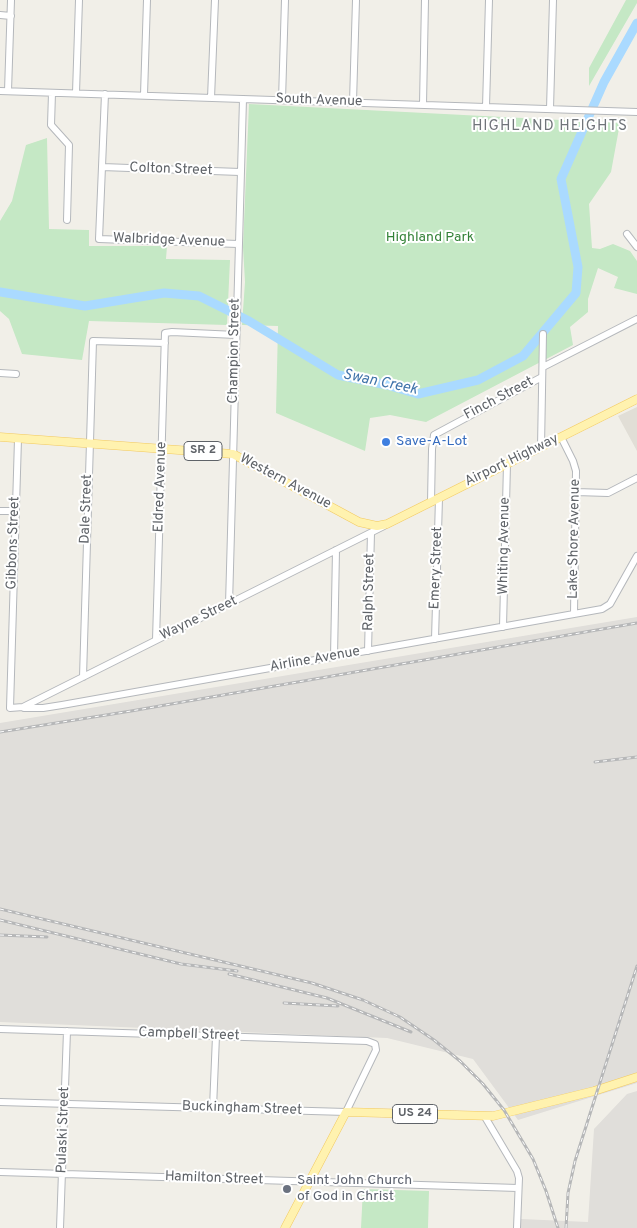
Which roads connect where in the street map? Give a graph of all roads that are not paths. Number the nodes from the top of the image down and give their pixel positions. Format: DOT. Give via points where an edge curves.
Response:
graph roads {
  1 [pos="11,0"];
  2 [pos="79,0"];
  3 [pos="146,0"];
  4 [pos="215,0"];
  5 [pos="285,0"];
  6 [pos="356,0"];
  7 [pos="426,0"];
  8 [pos="489,0"];
  9 [pos="553,0"];
  10 [pos="0,15"];
  11 [pos="11,16"];
  12 [pos="0,91"];
  13 [pos="8,91"];
  14 [pos="52,93"];
  15 [pos="76,93"];
  16 [pos="105,94"];
  17 [pos="144,96"];
  18 [pos="211,98"];
  19 [pos="243,99"];
  20 [pos="282,100"];
  21 [pos="353,102"];
  22 [pos="422,105"];
  23 [pos="486,107"];
  24 [pos="550,109"];
  25 [pos="637,112"];
  26 [pos="102,168"];
  27 [pos="240,172"];
  28 [pos="67,220"];
  29 [pos="627,234"];
  30 [pos="238,244"];
  31 [pos="637,247"];
  32 [pos="637,319"];
  33 [pos="236,334"];
  34 [pos="543,334"];
  35 [pos="165,343"];
  36 [pos="543,367"];
  37 [pos="0,373"];
  38 [pos="16,374"];
  39 [pos="542,377"];
  40 [pos="637,399"];
  41 [pos="0,437"];
  42 [pos="561,437"];
  43 [pos="18,439"];
  44 [pos="89,444"];
  45 [pos="541,447"];
  46 [pos="162,449"];
  47 [pos="233,454"];
  48 [pos="507,464"];
  49 [pos="637,478"];
  50 [pos="576,492"];
  51 [pos="439,498"];
  52 [pos="431,502"];
  53 [pos="0,511"];
  54 [pos="15,511"];
  55 [pos="387,524"];
  56 [pos="371,533"];
  57 [pos="336,550"];
  58 [pos="637,556"];
  59 [pos="637,569"];
  60 [pos="630,570"];
  61 [pos="229,604"];
  62 [pos="574,614"];
  63 [pos="503,627"];
  64 [pos="435,639"];
  65 [pos="156,640"];
  66 [pos="368,651"];
  67 [pos="334,657"];
  68 [pos="83,677"];
  69 [pos="18,707"];
  70 [pos="10,708"];
  71 [pos="0,1029"];
  72 [pos="67,1031"];
  73 [pos="216,1036"];
  74 [pos="637,1077"];
  75 [pos="0,1102"];
  76 [pos="65,1104"];
  77 [pos="213,1108"];
  78 [pos="346,1112"];
  79 [pos="484,1116"];
  80 [pos="0,1172"];
  81 [pos="62,1174"];
  82 [pos="309,1182"];
  83 [pos="518,1188"];
  84 [pos="60,1228"];
  85 [pos="285,1228"];
  86 [pos="517,1228"];
  1 -- 11 [label="street"];
  2 -- 15 [label="street"];
  3 -- 17 [label="street"];
  4 -- 18 [label="street"];
  5 -- 20 [label="street"];
  6 -- 21 [label="street"];
  7 -- 22 [label="street"];
  8 -- 23 [label="street"];
  9 -- 24 [label="street"];
  10 -- 11 [label="street"];
  11 -- 13 [label="street"];
  12 -- 13 [label="street, South Avenue"];
  13 -- 14 [label="street, South Avenue"];
  14 -- 15 [label="street, South Avenue"];
  14 -- 28 [label="street" via="51,125 68,145"];
  15 -- 16 [label="street, South Avenue"];
  16 -- 17 [label="street, South Avenue"];
  16 -- 26 [label="street"];
  17 -- 18 [label="street, South Avenue"];
  18 -- 19 [label="street, South Avenue"];
  19 -- 20 [label="street, South Avenue"];
  19 -- 27 [label="street, Champion Street"];
  20 -- 21 [label="street, South Avenue"];
  21 -- 22 [label="street, South Avenue"];
  22 -- 23 [label="street, South Avenue"];
  23 -- 24 [label="street, South Avenue"];
  24 -- 25 [label="street, South Avenue"];
  26 -- 27 [label="street, Colton Street"];
  26 -- 30 [label="street, Walbridge Avenue" via="99,239"];
  27 -- 30 [label="street, Champion Street"];
  29 -- 31 [label="street"];
  30 -- 33 [label="street, Champion Street"];
  32 -- 36 [label="street, Finch Street"];
  33 -- 35 [label="street, Eldred Avenue" via="172,332 166,333"];
  33 -- 47 [label="street, Champion Street"];
  34 -- 36 [label="street"];
  35 -- 44 [label="street, Dale Street" via="93,341"];
  35 -- 46 [label="street, Eldred Avenue"];
  36 -- 39 [label="street, Finch Street"];
  37 -- 38 [label="street"];
  39 -- 45 [label="street"];
  39 -- 52 [label="street, Finch Street" via="434,435"];
  40 -- 42 [label="main road, Airport Highway / SR 2"];
  41 -- 43 [label="main road, Western Avenue / SR 2"];
  42 -- 45 [label="main road, Airport Highway / SR 2"];
  42 -- 50 [label="street, Lake Shore Avenue" via="576,469"];
  43 -- 44 [label="main road, Western Avenue / SR 2"];
  43 -- 54 [label="street, Gibbons Street"];
  44 -- 46 [label="main road, Western Avenue / SR 2"];
  44 -- 68 [label="street, Dale Street"];
  45 -- 48 [label="main road, Airport Highway / SR 2"];
  46 -- 47 [label="main road, Western Avenue / SR 2"];
  46 -- 65 [label="street, Eldred Avenue"];
  47 -- 55 [label="main road, Western Avenue / SR 2" via="363,523"];
  47 -- 61 [label="street, Champion Street"];
  48 -- 51 [label="main road, Airport Highway / SR 2"];
  48 -- 63 [label="street, Whiting Avenue"];
  49 -- 50 [label="street" via="608,493"];
  50 -- 62 [label="street, Lake Shore Avenue"];
  51 -- 52 [label="main road, Airport Highway / SR 2"];
  51 -- 64 [label="street, Emery Street"];
  52 -- 55 [label="main road, Airport Highway / SR 2"];
  53 -- 54 [label="street"];
  54 -- 70 [label="street, Gibbons Street"];
  55 -- 56 [label="street, Wayne Street"];
  56 -- 57 [label="street, Wayne Street"];
  56 -- 66 [label="street, Ralph Street"];
  57 -- 61 [label="street, Wayne Street"];
  57 -- 67 [label="street"];
  58 -- 60 [label="street"];
  59 -- 60 [label="street"];
  60 -- 62 [label="street, Airline Avenue" via="610,604 602,609"];
  61 -- 65 [label="street, Wayne Street"];
  62 -- 63 [label="street, Airline Avenue"];
  63 -- 64 [label="street, Airline Avenue"];
  64 -- 66 [label="street, Airline Avenue"];
  65 -- 68 [label="street, Wayne Street"];
  66 -- 67 [label="street, Airline Avenue"];
  67 -- 69 [label="street, Airline Avenue" via="43,708"];
  68 -- 69 [label="street, Wayne Street"];
  69 -- 70 [label="street, Wayne Street"];
  71 -- 72 [label="street, Campbell Street"];
  72 -- 73 [label="street, Campbell Street"];
  72 -- 76 [label="street, Pulaski Street"];
  73 -- 77 [label="street"];
  73 -- 78 [label="street, Campbell Street" via="373,1043 376,1046 374,1056"];
  74 -- 79 [label="main road, US 24" via="585,1093"];
  75 -- 76 [label="street, Buckingham Street"];
  76 -- 77 [label="street, Buckingham Street"];
  76 -- 81 [label="street, Pulaski Street"];
  77 -- 78 [label="street, Buckingham Street"];
  78 -- 79 [label="main road, Buckingham Street / US 24"];
  78 -- 82 [label="main road"];
  79 -- 83 [label="street" via="516,1168"];
  80 -- 81 [label="street, Hamilton Street"];
  81 -- 82 [label="street, Hamilton Street"];
  81 -- 84 [label="street, Pulaski Street"];
  82 -- 83 [label="street, Hamilton Street"];
  82 -- 85 [label="main road"];
  83 -- 86 [label="street"];
}
